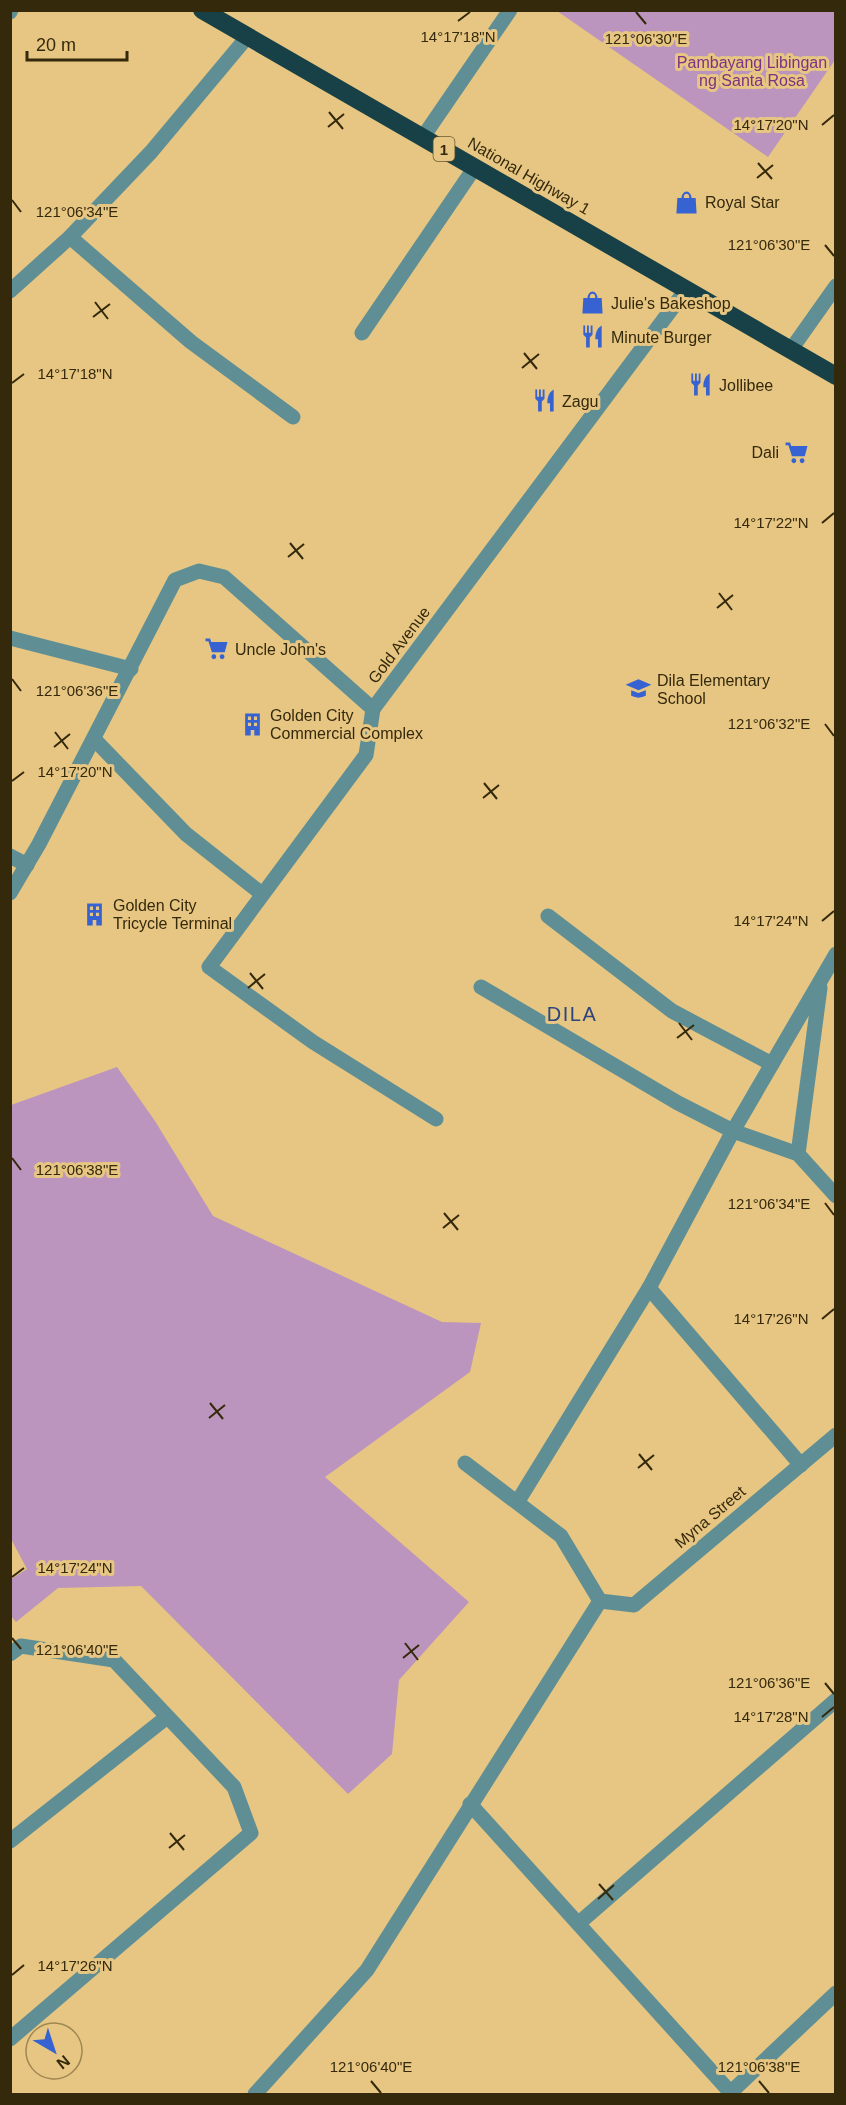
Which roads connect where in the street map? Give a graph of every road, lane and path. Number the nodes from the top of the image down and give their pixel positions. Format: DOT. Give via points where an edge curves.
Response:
graph roads {
  1 [pos="202,10"];
  2 [pos="510,10"];
  3 [pos="248,36"];
  4 [pos="423,137"];
  5 [pos="475,168"];
  6 [pos="70,237"];
  7 [pos="836,286"];
  8 [pos="10,291"];
  9 [pos="685,291"];
  10 [pos="362,333"];
  11 [pos="790,351"];
  12 [pos="836,376"];
  13 [pos="293,417"];
  14 [pos="10,638"];
  15 [pos="130,669"];
  16 [pos="373,709"];
  17 [pos="94,739"];
  18 [pos="10,856"];
  19 [pos="27,865"];
  20 [pos="10,893"];
  21 [pos="262,894"];
  22 [pos="548,916"];
  23 [pos="836,954"];
  24 [pos="821,979"];
  25 [pos="481,987"];
  26 [pos="772,1064"];
  27 [pos="436,1119"];
  28 [pos="733,1131"];
  29 [pos="798,1154"];
  30 [pos="836,1196"];
  31 [pos="649,1288"];
  32 [pos="836,1435"];
  33 [pos="465,1463"];
  34 [pos="801,1465"];
  35 [pos="519,1501"];
  36 [pos="600,1601"];
  37 [pos="10,1654"];
  38 [pos="836,1700"];
  39 [pos="167,1717"];
  40 [pos="470,1804"];
  41 [pos="10,1841"];
  42 [pos="579,1923"];
  43 [pos="836,1993"];
  44 [pos="10,2039"];
  45 [pos="255,2094"];
  46 [pos="730,2094"];
  1 -- 3 [label="highway, National Highway 1 / 1"];
  2 -- 4 [label="street"];
  3 -- 4 [label="highway, National Highway 1 / 1"];
  3 -- 6 [label="street" via="151,152"];
  4 -- 5 [label="highway, National Highway 1 / 1"];
  5 -- 9 [label="highway, National Highway 1 / 1"];
  5 -- 10 [label="street"];
  6 -- 8 [label="street"];
  6 -- 13 [label="street" via="191,342"];
  7 -- 11 [label="street"];
  9 -- 11 [label="highway, National Highway 1 / 1"];
  9 -- 16 [label="street, Gold Avenue"];
  11 -- 12 [label="highway, National Highway 1 / 1"];
  14 -- 15 [label="street"];
  15 -- 16 [label="street, Gold Avenue" via="176,580 199,571 224,577"];
  15 -- 17 [label="street, Gold Avenue"];
  16 -- 21 [label="street" via="366,755"];
  17 -- 19 [label="street, Gold Avenue"];
  17 -- 21 [label="street" via="186,834"];
  18 -- 19 [label="street"];
  19 -- 20 [label="street, Gold Avenue"];
  21 -- 27 [label="street" via="209,967 313,1042"];
  22 -- 26 [label="street" via="672,1011"];
  23 -- 24 [label="street"];
  24 -- 26 [label="street"];
  24 -- 29 [label="street"];
  25 -- 28 [label="street"];
  26 -- 28 [label="street"];
  28 -- 29 [label="street"];
  28 -- 31 [label="street"];
  29 -- 30 [label="street"];
  31 -- 34 [label="street"];
  31 -- 35 [label="street"];
  32 -- 34 [label="street, Myna Street"];
  33 -- 35 [label="street"];
  34 -- 36 [label="street, Myna Street" via="634,1605"];
  35 -- 36 [label="street" via="561,1536"];
  36 -- 40 [label="street"];
  37 -- 39 [label="street" via="21,1646 114,1659"];
  38 -- 42 [label="street"];
  39 -- 41 [label="street"];
  39 -- 44 [label="street" via="234,1787 251,1833"];
  40 -- 42 [label="street"];
  40 -- 45 [label="street" via="367,1970"];
  42 -- 46 [label="street"];
  43 -- 46 [label="street"];
}
